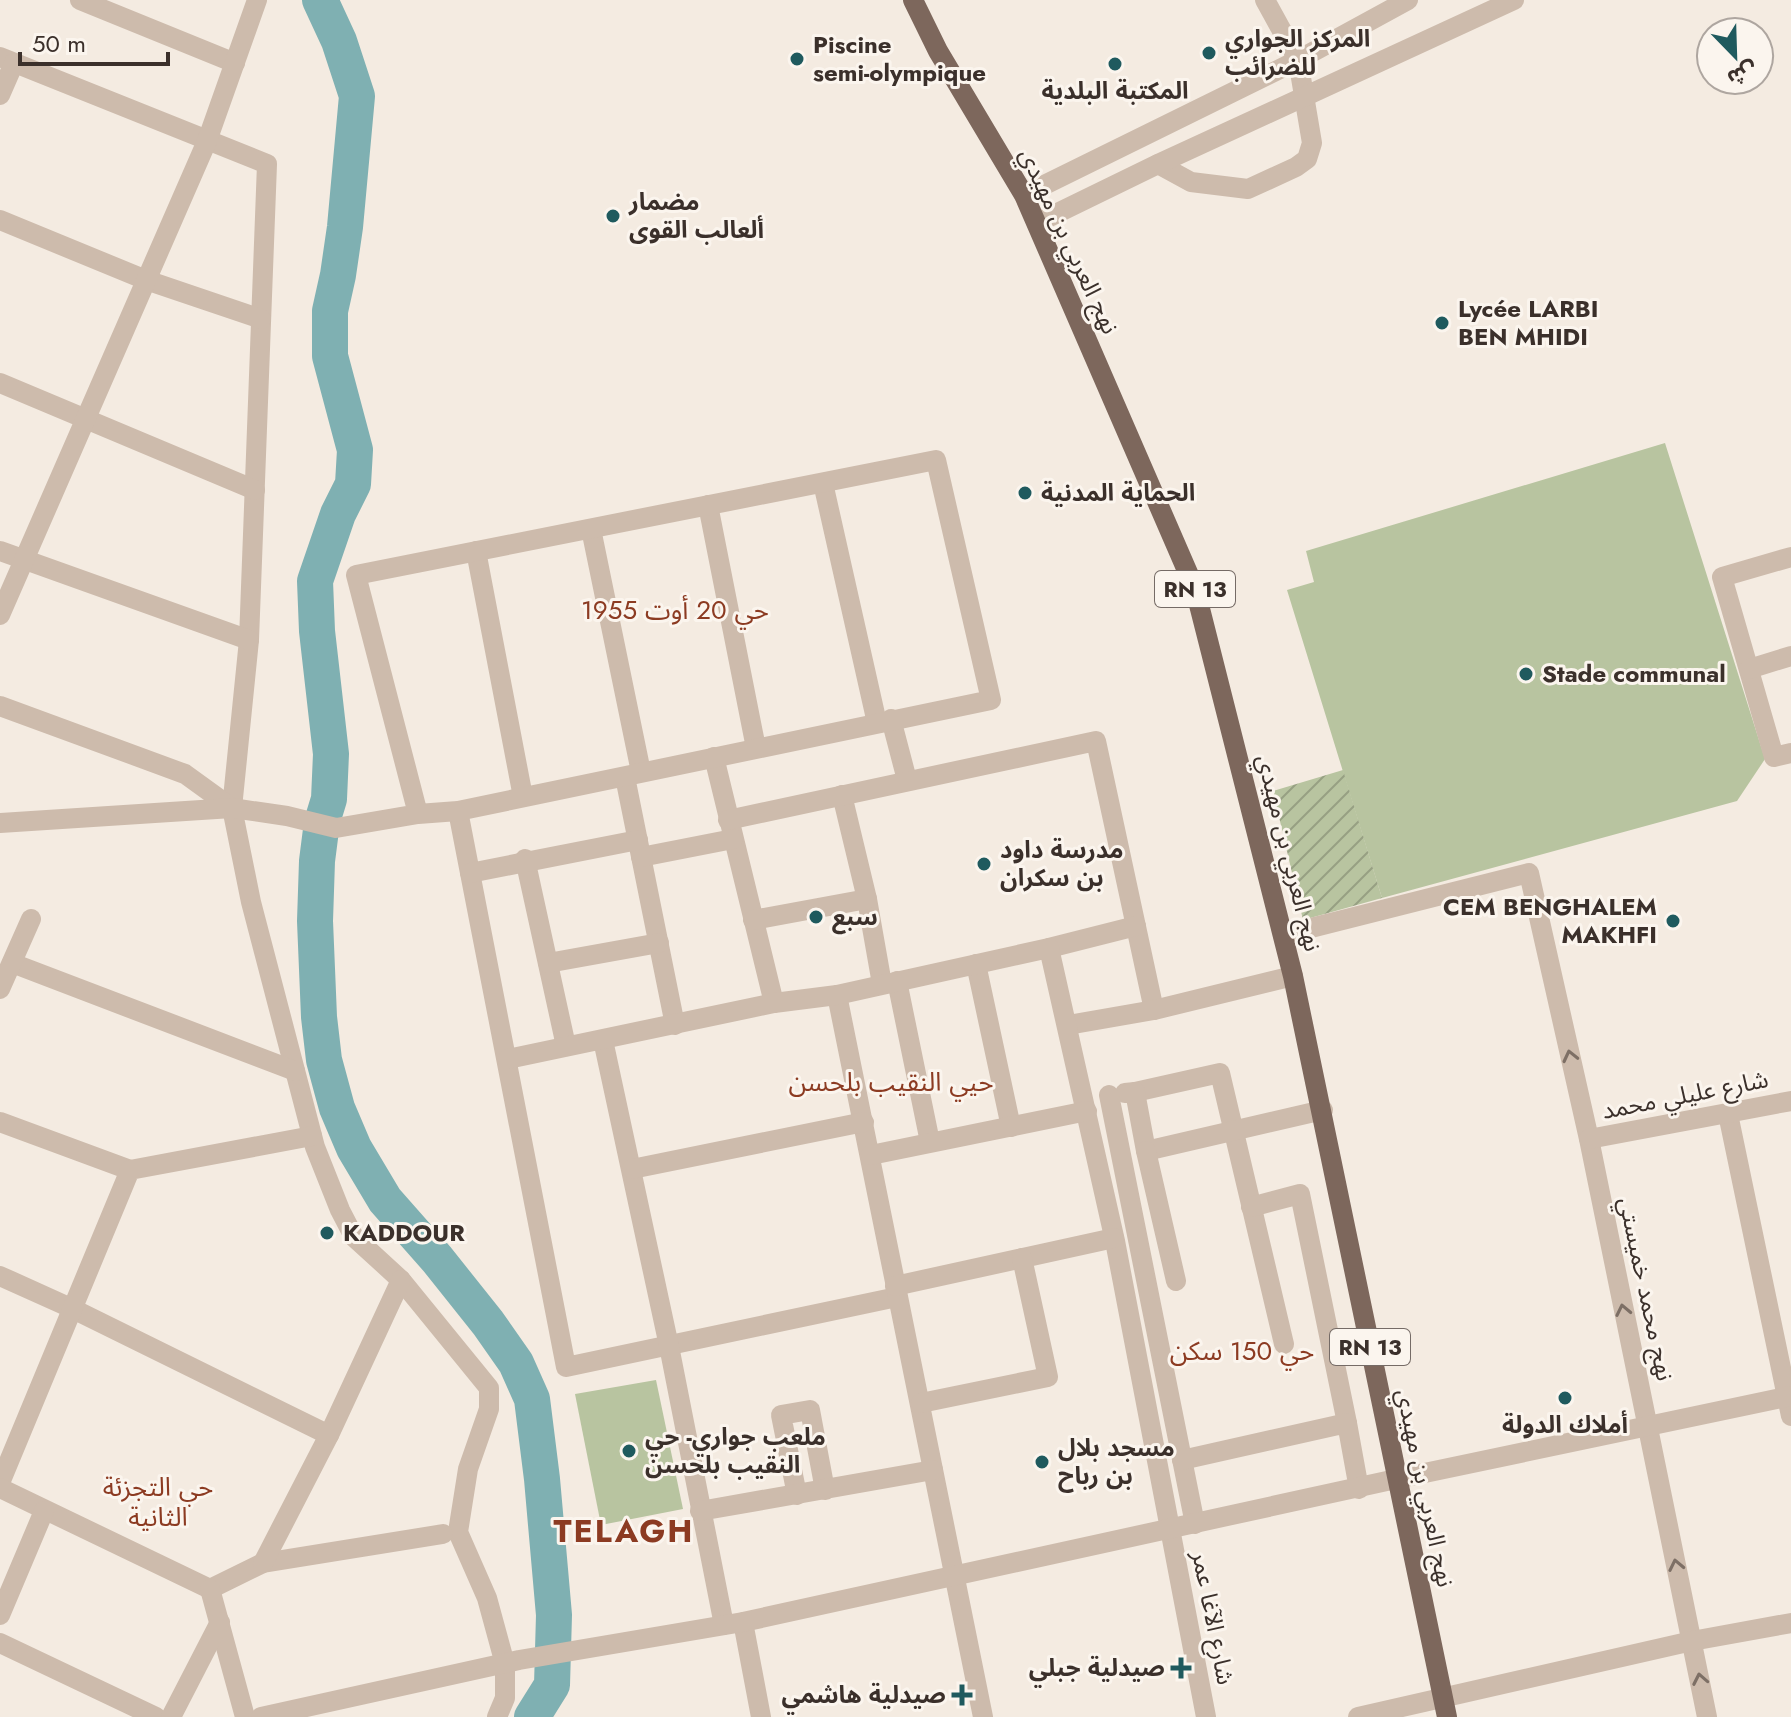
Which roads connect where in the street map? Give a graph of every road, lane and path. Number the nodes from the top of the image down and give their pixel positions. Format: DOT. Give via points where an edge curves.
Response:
graph roads {
  1 [pos="80,0"];
  2 [pos="257,0"];
  3 [pos="913,0"];
  4 [pos="1265,0"];
  5 [pos="1408,0"];
  6 [pos="1514,0"];
  7 [pos="7,60"];
  8 [pos="1298,60"];
  9 [pos="235,63"];
  10 [pos="0,95"];
  11 [pos="1303,97"];
  12 [pos="207,141"];
  13 [pos="1158,164"];
  14 [pos="1024,195"];
  15 [pos="0,220"];
  16 [pos="1037,223"];
  17 [pos="146,280"];
  18 [pos="261,319"];
  19 [pos="0,383"];
  20 [pos="85,419"];
  21 [pos="823,483"];
  22 [pos="255,490"];
  23 [pos="708,505"];
  24 [pos="591,529"];
  25 [pos="0,551"];
  26 [pos="476,551"];
  27 [pos="1791,557"];
  28 [pos="23,561"];
  29 [pos="0,615"];
  30 [pos="249,640"];
  31 [pos="1791,656"];
  32 [pos="1749,669"];
  33 [pos="0,706"];
  34 [pos="884,721"];
  35 [pos="756,748"];
  36 [pos="1791,753"];
  37 [pos="714,757"];
  38 [pos="633,775"];
  39 [pos="907,780"];
  40 [pos="842,795"];
  41 [pos="523,797"];
  42 [pos="232,808"];
  43 [pos="458,811"];
  44 [pos="418,814"];
  45 [pos="0,823"];
  46 [pos="731,830"];
  47 [pos="640,848"];
  48 [pos="525,861"];
  49 [pos="470,873"];
  50 [pos="867,899"];
  51 [pos="31,919"];
  52 [pos="753,920"];
  53 [pos="1136,926"];
  54 [pos="1283,935"];
  55 [pos="659,943"];
  56 [pos="1049,948"];
  57 [pos="12,963"];
  58 [pos="548,963"];
  59 [pos="976,964"];
  60 [pos="1293,976"];
  61 [pos="889,983"];
  62 [pos="0,989"];
  63 [pos="837,995"];
  64 [pos="774,1003"];
  65 [pos="1154,1010"];
  66 [pos="675,1025"];
  67 [pos="1068,1025"];
  68 [pos="603,1040"];
  69 [pos="566,1046"];
  70 [pos="508,1059"];
  71 [pos="295,1071"];
  72 [pos="1135,1092"];
  73 [pos="1109,1095"];
  74 [pos="1791,1101"];
  75 [pos="1085,1103"];
  76 [pos="1323,1110"];
  77 [pos="1728,1114"];
  78 [pos="0,1122"];
  79 [pos="864,1122"];
  80 [pos="1011,1127"];
  81 [pos="1235,1131"];
  82 [pos="312,1136"];
  83 [pos="1589,1139"];
  84 [pos="930,1142"];
  85 [pos="1146,1151"];
  86 [pos="871,1155"];
  87 [pos="632,1169"];
  88 [pos="130,1170"];
  89 [pos="1251,1207"];
  90 [pos="1114,1238"];
  91 [pos="1022,1258"];
  92 [pos="0,1276"];
  93 [pos="401,1280"];
  94 [pos="1176,1281"];
  95 [pos="896,1291"];
  96 [pos="71,1308"];
  97 [pos="1284,1344"];
  98 [pos="669,1346"];
  99 [pos="921,1403"];
  100 [pos="1790,1403"];
  101 [pos="1347,1423"];
  102 [pos="1647,1428"];
  103 [pos="329,1435"];
  104 [pos="1182,1460"];
  105 [pos="933,1470"];
  106 [pos="1396,1479"];
  107 [pos="0,1486"];
  108 [pos="1359,1489"];
  109 [pos="825,1490"];
  110 [pos="797,1495"];
  111 [pos="44,1511"];
  112 [pos="700,1511"];
  113 [pos="1195,1524"];
  114 [pos="1170,1530"];
  115 [pos="443,1534"];
  116 [pos="263,1563"];
  117 [pos="953,1575"];
  118 [pos="210,1589"];
  119 [pos="0,1615"];
  120 [pos="220,1622"];
  121 [pos="1791,1623"];
  122 [pos="733,1624"];
  123 [pos="1692,1641"];
  124 [pos="0,1643"];
  125 [pos="512,1662"];
  126 [pos="1443,1706"];
  127 [pos="156,1717"];
  128 [pos="171,1717"];
  129 [pos="245,1717"];
  130 [pos="261,1717"];
  131 [pos="497,1717"];
  132 [pos="761,1717"];
  133 [pos="983,1717"];
  134 [pos="1206,1717"];
  135 [pos="1358,1717"];
  136 [pos="1707,1717"];
  1 -- 9 [label="street"];
  2 -- 9 [label="street"];
  3 -- 14 [label="main road, نهج العربي بن مهيدي / RN 13"];
  4 -- 8 [label="street"];
  5 -- 8 [label="street"];
  6 -- 11 [label="street"];
  7 -- 10 [label="street"];
  7 -- 12 [label="street"];
  8 -- 11 [label="street"];
  8 -- 14 [label="street"];
  9 -- 12 [label="street"];
  11 -- 13 [label="street"];
  11 -- 13 [label="street" via="1312,143 1307,159 1296,167 1248,189 1191,182"];
  12 -- 17 [label="street"];
  12 -- 18 [label="street" via="267,164"];
  13 -- 16 [label="street"];
  14 -- 16 [label="main road, نهج العربي بن مهيدي / RN 13"];
  15 -- 17 [label="street"];
  16 -- 54 [label="main road, نهج العربي بن مهيدي / RN 13" via="1195,589"];
  17 -- 18 [label="street"];
  17 -- 20 [label="street"];
  18 -- 22 [label="street"];
  19 -- 20 [label="street"];
  20 -- 22 [label="street"];
  20 -- 28 [label="street"];
  21 -- 23 [label="street"];
  21 -- 34 [label="street"];
  21 -- 34 [label="street" via="936,460 991,700"];
  22 -- 30 [label="street"];
  23 -- 24 [label="street"];
  23 -- 35 [label="street"];
  24 -- 26 [label="street"];
  24 -- 38 [label="street"];
  25 -- 28 [label="street"];
  26 -- 41 [label="street"];
  26 -- 44 [label="street" via="356,575"];
  27 -- 32 [label="street" via="1722,577"];
  28 -- 29 [label="street"];
  28 -- 30 [label="street"];
  30 -- 42 [label="street"];
  31 -- 32 [label="street"];
  32 -- 36 [label="street" via="1774,757"];
  33 -- 42 [label="street" via="185,774"];
  34 -- 35 [label="street"];
  34 -- 39 [label="street"];
  35 -- 37 [label="street"];
  37 -- 38 [label="street"];
  37 -- 46 [label="street"];
  38 -- 41 [label="street"];
  38 -- 47 [label="street"];
  39 -- 40 [label="street"];
  39 -- 53 [label="street" via="1096,741"];
  40 -- 46 [label="street"];
  40 -- 50 [label="street"];
  41 -- 43 [label="street"];
  42 -- 44 [label="street" via="336,828"];
  42 -- 45 [label="street"];
  42 -- 71 [label="street"];
  43 -- 44 [label="street"];
  43 -- 49 [label="street"];
  46 -- 47 [label="street"];
  46 -- 52 [label="street"];
  47 -- 48 [label="street"];
  47 -- 55 [label="street"];
  48 -- 49 [label="street"];
  48 -- 58 [label="street"];
  49 -- 70 [label="street"];
  50 -- 52 [label="street"];
  50 -- 61 [label="street"];
  51 -- 57 [label="street"];
  52 -- 64 [label="street"];
  53 -- 56 [label="street"];
  53 -- 65 [label="street"];
  54 -- 60 [label="main road, نهج العربي بن مهيدي / RN 13"];
  83 -- 54 [label="street, نهج محمد خميستي, one-way" via="1529,873"];
  55 -- 58 [label="street"];
  55 -- 66 [label="street"];
  56 -- 59 [label="street"];
  56 -- 67 [label="street, شارع الآغا عمر"];
  57 -- 62 [label="street"];
  57 -- 71 [label="street"];
  58 -- 69 [label="street"];
  59 -- 61 [label="street"];
  59 -- 80 [label="street"];
  60 -- 65 [label="street"];
  60 -- 76 [label="main road, نهج العربي بن مهيدي / RN 13"];
  61 -- 63 [label="street"];
  61 -- 84 [label="street"];
  63 -- 64 [label="street"];
  63 -- 79 [label="street"];
  64 -- 66 [label="street"];
  65 -- 67 [label="street"];
  66 -- 68 [label="street"];
  67 -- 75 [label="street, شارع الآغا عمر"];
  68 -- 69 [label="street"];
  68 -- 87 [label="street"];
  69 -- 70 [label="street"];
  70 -- 98 [label="street" via="566,1367"];
  71 -- 82 [label="street"];
  72 -- 73 [label="street"];
  72 -- 81 [label="street" via="1220,1073"];
  72 -- 85 [label="street"];
  73 -- 75 [label="street"];
  73 -- 104 [label="street"];
  74 -- 77 [label="street, شارع عليلي محمد"];
  75 -- 80 [label="street"];
  75 -- 90 [label="street, شارع الآغا عمر"];
  76 -- 81 [label="street"];
  76 -- 106 [label="main road, نهج العربي بن مهيدي / RN 13"];
  77 -- 83 [label="street, شارع عليلي محمد"];
  77 -- 100 [label="street"];
  78 -- 88 [label="street"];
  79 -- 86 [label="street"];
  79 -- 87 [label="street"];
  80 -- 84 [label="street"];
  81 -- 85 [label="street"];
  81 -- 89 [label="street"];
  82 -- 88 [label="street"];
  82 -- 93 [label="street" via="354,1237"];
  102 -- 83 [label="street, نهج محمد خميستي, one-way"];
  84 -- 86 [label="street"];
  85 -- 94 [label="street"];
  86 -- 95 [label="street"];
  87 -- 98 [label="street"];
  88 -- 96 [label="street"];
  89 -- 97 [label="street"];
  89 -- 101 [label="street" via="1300,1194"];
  90 -- 91 [label="street"];
  90 -- 114 [label="street, شارع الآغا عمر"];
  91 -- 95 [label="street"];
  91 -- 99 [label="street" via="1048,1377"];
  92 -- 96 [label="street"];
  93 -- 103 [label="street"];
  93 -- 125 [label="street" via="489,1388 489,1409 468,1469 458,1532"];
  95 -- 98 [label="street"];
  95 -- 99 [label="street"];
  96 -- 103 [label="street"];
  96 -- 107 [label="street"];
  98 -- 112 [label="street"];
  99 -- 105 [label="street"];
  100 -- 102 [label="street"];
  101 -- 104 [label="street"];
  101 -- 108 [label="street"];
  102 -- 106 [label="street"];
  123 -- 102 [label="street, نهج محمد خميستي, one-way"];
  103 -- 116 [label="street"];
  104 -- 113 [label="street"];
  105 -- 109 [label="street"];
  105 -- 117 [label="street"];
  106 -- 108 [label="street"];
  106 -- 126 [label="main road, نهج العربي بن مهيدي / RN 13"];
  107 -- 111 [label="street"];
  108 -- 113 [label="street"];
  109 -- 110 [label="street"];
  109 -- 110 [label="street" via="810,1410 781,1415"];
  110 -- 112 [label="street"];
  111 -- 118 [label="street"];
  111 -- 119 [label="street"];
  112 -- 122 [label="street"];
  113 -- 114 [label="street"];
  114 -- 117 [label="street"];
  114 -- 134 [label="street, شارع الآغا عمر"];
  115 -- 116 [label="street"];
  116 -- 118 [label="street"];
  117 -- 122 [label="street"];
  117 -- 133 [label="street"];
  118 -- 120 [label="street"];
  120 -- 128 [label="street"];
  120 -- 129 [label="street"];
  121 -- 123 [label="street"];
  122 -- 125 [label="street"];
  122 -- 132 [label="street"];
  123 -- 126 [label="street"];
  136 -- 123 [label="street, نهج محمد خميستي, one-way"];
  124 -- 127 [label="street"];
  125 -- 130 [label="street"];
  125 -- 131 [label="street"];
  126 -- 135 [label="street"];
}
